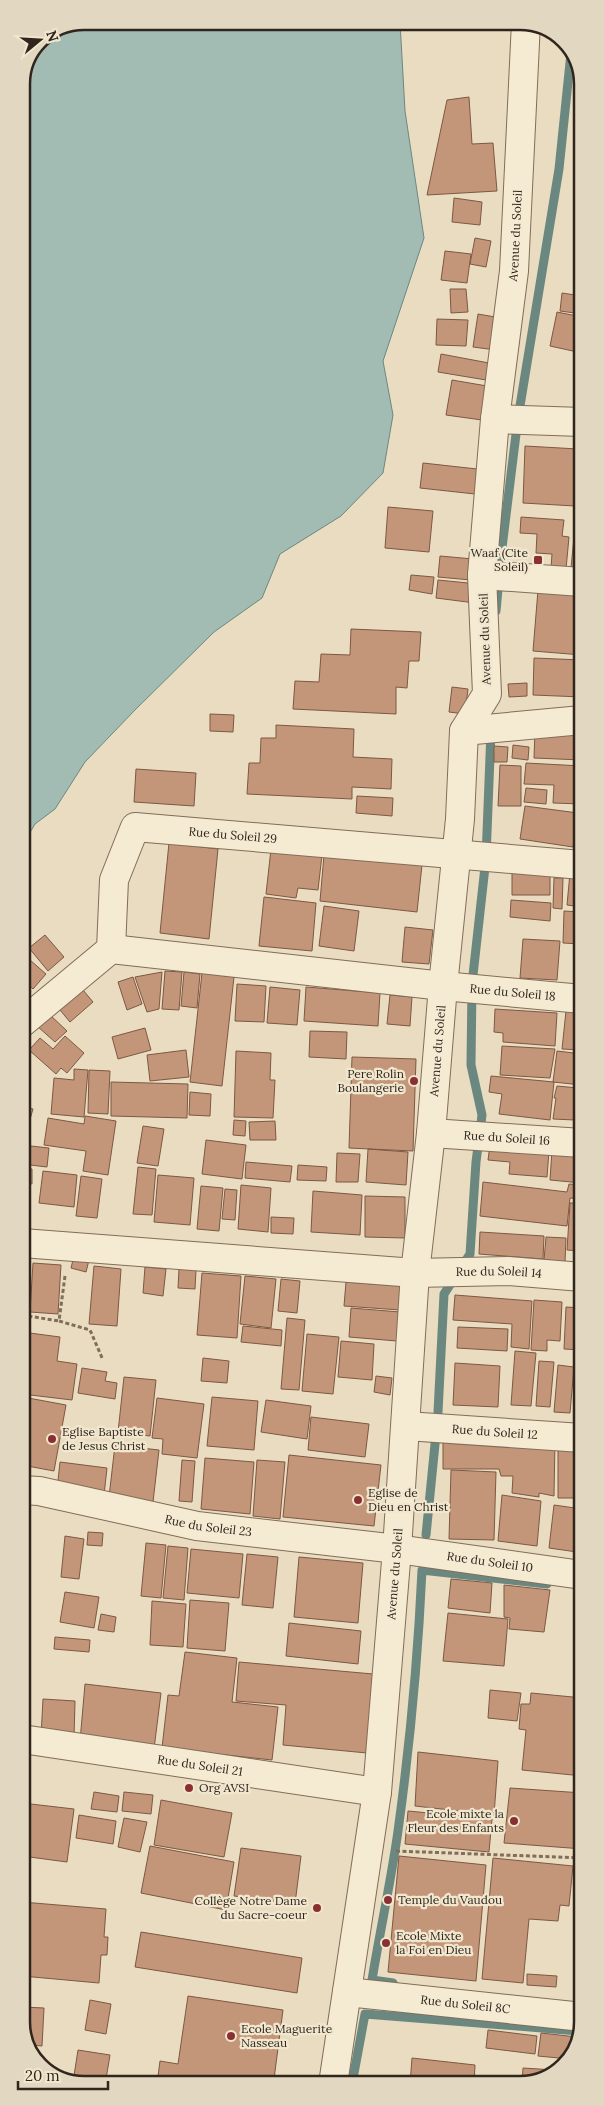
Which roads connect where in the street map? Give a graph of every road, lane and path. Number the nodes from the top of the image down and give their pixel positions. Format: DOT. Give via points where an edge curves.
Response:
graph roads {
  1 [pos="526,30"];
  2 [pos="496,418"];
  3 [pos="574,422"];
  4 [pos="482,575"];
  5 [pos="574,581"];
  6 [pos="574,721"];
  7 [pos="464,730"];
  8 [pos="457,855"];
  9 [pos="574,864"];
  10 [pos="111,950"];
  11 [pos="443,986"];
  12 [pos="574,998"];
  13 [pos="30,1016"];
  14 [pos="431,1133"];
  15 [pos="574,1142"];
  16 [pos="30,1244"];
  17 [pos="70,1246"];
  18 [pos="415,1274"];
  19 [pos="574,1275"];
  20 [pos="30,1316"];
  21 [pos="59,1321"];
  22 [pos="103,1360"];
  23 [pos="406,1426"];
  24 [pos="574,1437"];
  25 [pos="30,1490"];
  26 [pos="397,1549"];
  27 [pos="574,1574"];
  28 [pos="30,1740"];
  29 [pos="377,1792"];
  30 [pos="394,1851"];
  31 [pos="574,1858"];
  32 [pos="347,1992"];
  33 [pos="574,2016"];
  34 [pos="334,2076"];
  1 -- 2 [label="street, Avenue du Soleil" via="514,271"];
  2 -- 3 [label="street"];
  2 -- 4 [label="street, Avenue du Soleil"];
  4 -- 5 [label="street"];
  4 -- 7 [label="street, Avenue du Soleil" via="487,694"];
  6 -- 7 [label="street"];
  7 -- 8 [label="street, Avenue du Soleil"];
  8 -- 9 [label="street"];
  8 -- 10 [label="street, Rue du Soleil 29" via="135,827 114,880"];
  8 -- 11 [label="street, Avenue du Soleil"];
  10 -- 11 [label="street"];
  10 -- 13 [label="street"];
  11 -- 12 [label="street, Rue du Soleil 18"];
  11 -- 14 [label="street, Avenue du Soleil"];
  14 -- 15 [label="street, Rue du Soleil 16"];
  14 -- 18 [label="street, Avenue du Soleil"];
  16 -- 17 [label="street, Rue du Soleil 14"];
  17 -- 18 [label="street, Rue du Soleil 14"];
  17 -- 21 [label="path"];
  18 -- 19 [label="street, Rue du Soleil 14" via="508,1271"];
  18 -- 23 [label="street, Avenue du Soleil"];
  20 -- 21 [label="path"];
  21 -- 22 [label="path" via="90,1330"];
  23 -- 24 [label="street, Rue du Soleil 12"];
  23 -- 26 [label="street, Avenue du Soleil"];
  25 -- 26 [label="street, Rue du Soleil 23" via="197,1526"];
  26 -- 27 [label="street, Rue du Soleil 10"];
  26 -- 29 [label="street, Avenue du Soleil"];
  28 -- 29 [label="street, Rue du Soleil 21"];
  29 -- 32 [label="street, Avenue du Soleil"];
  30 -- 31 [label="path"];
  32 -- 33 [label="street, Rue du Soleil 8C"];
  32 -- 34 [label="street, Avenue du Soleil"];
}
